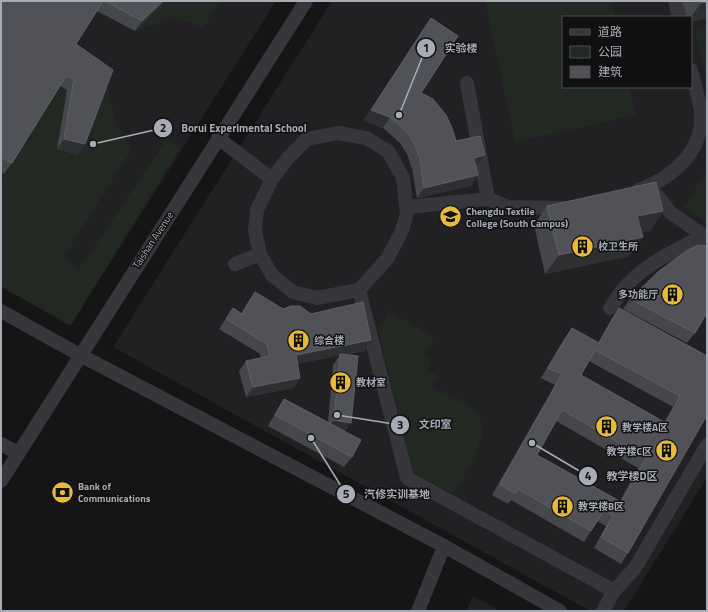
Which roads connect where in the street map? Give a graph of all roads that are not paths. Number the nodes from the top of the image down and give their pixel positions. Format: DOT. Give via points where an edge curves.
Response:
graph roads {
  1 [pos="306,1"];
  2 [pos="675,1"];
  3 [pos="679,16"];
  4 [pos="692,73"];
  5 [pos="467,83"];
  6 [pos="703,104"];
  7 [pos="218,138"];
  8 [pos="272,179"];
  9 [pos="649,186"];
  10 [pos="627,194"];
  11 [pos="488,199"];
  12 [pos="407,207"];
  13 [pos="578,207"];
  14 [pos="705,237"];
  15 [pos="260,254"];
  16 [pos="235,264"];
  17 [pos="359,290"];
  18 [pos="610,308"];
  19 [pos="1,311"];
  20 [pos="80,355"];
  21 [pos="1,444"];
  22 [pos="707,445"];
  23 [pos="18,453"];
  24 [pos="1,481"];
  25 [pos="444,546"];
  26 [pos="614,591"];
  27 [pos="418,611"];
  28 [pos="560,611"];
  29 [pos="603,611"];
  1 -- 7 [label="street, Taishan Avenue"];
  2 -- 3 [label="street"];
  4 -- 6 [label="street"];
  5 -- 11 [label="street"];
  6 -- 9 [label="street" via="699,137 688,157 674,171"];
  7 -- 8 [label="street"];
  7 -- 20 [label="street, Taishan Avenue"];
  8 -- 12 [label="street" via="307,139 338,133 366,138 388,151 403,178"];
  8 -- 15 [label="street" via="257,210 255,231"];
  9 -- 10 [label="street"];
  9 -- 14 [label="street" via="670,213"];
  11 -- 12 [label="street"];
  11 -- 13 [label="street" via="509,207"];
  12 -- 17 [label="street" via="401,233 387,259"];
  14 -- 18 [label="street" via="658,261 637,276 621,291"];
  15 -- 16 [label="street"];
  15 -- 17 [label="street" via="272,275 293,292 317,298"];
  17 -- 26 [label="street" via="407,478"];
  19 -- 20 [label="street"];
  20 -- 23 [label="street, Taishan Avenue"];
  20 -- 25 [label="street"];
  21 -- 23 [label="street"];
  22 -- 26 [label="street" via="635,568"];
  23 -- 24 [label="street, Taishan Avenue"];
  25 -- 27 [label="street"];
  25 -- 28 [label="street"];
  26 -- 29 [label="street"];
}
